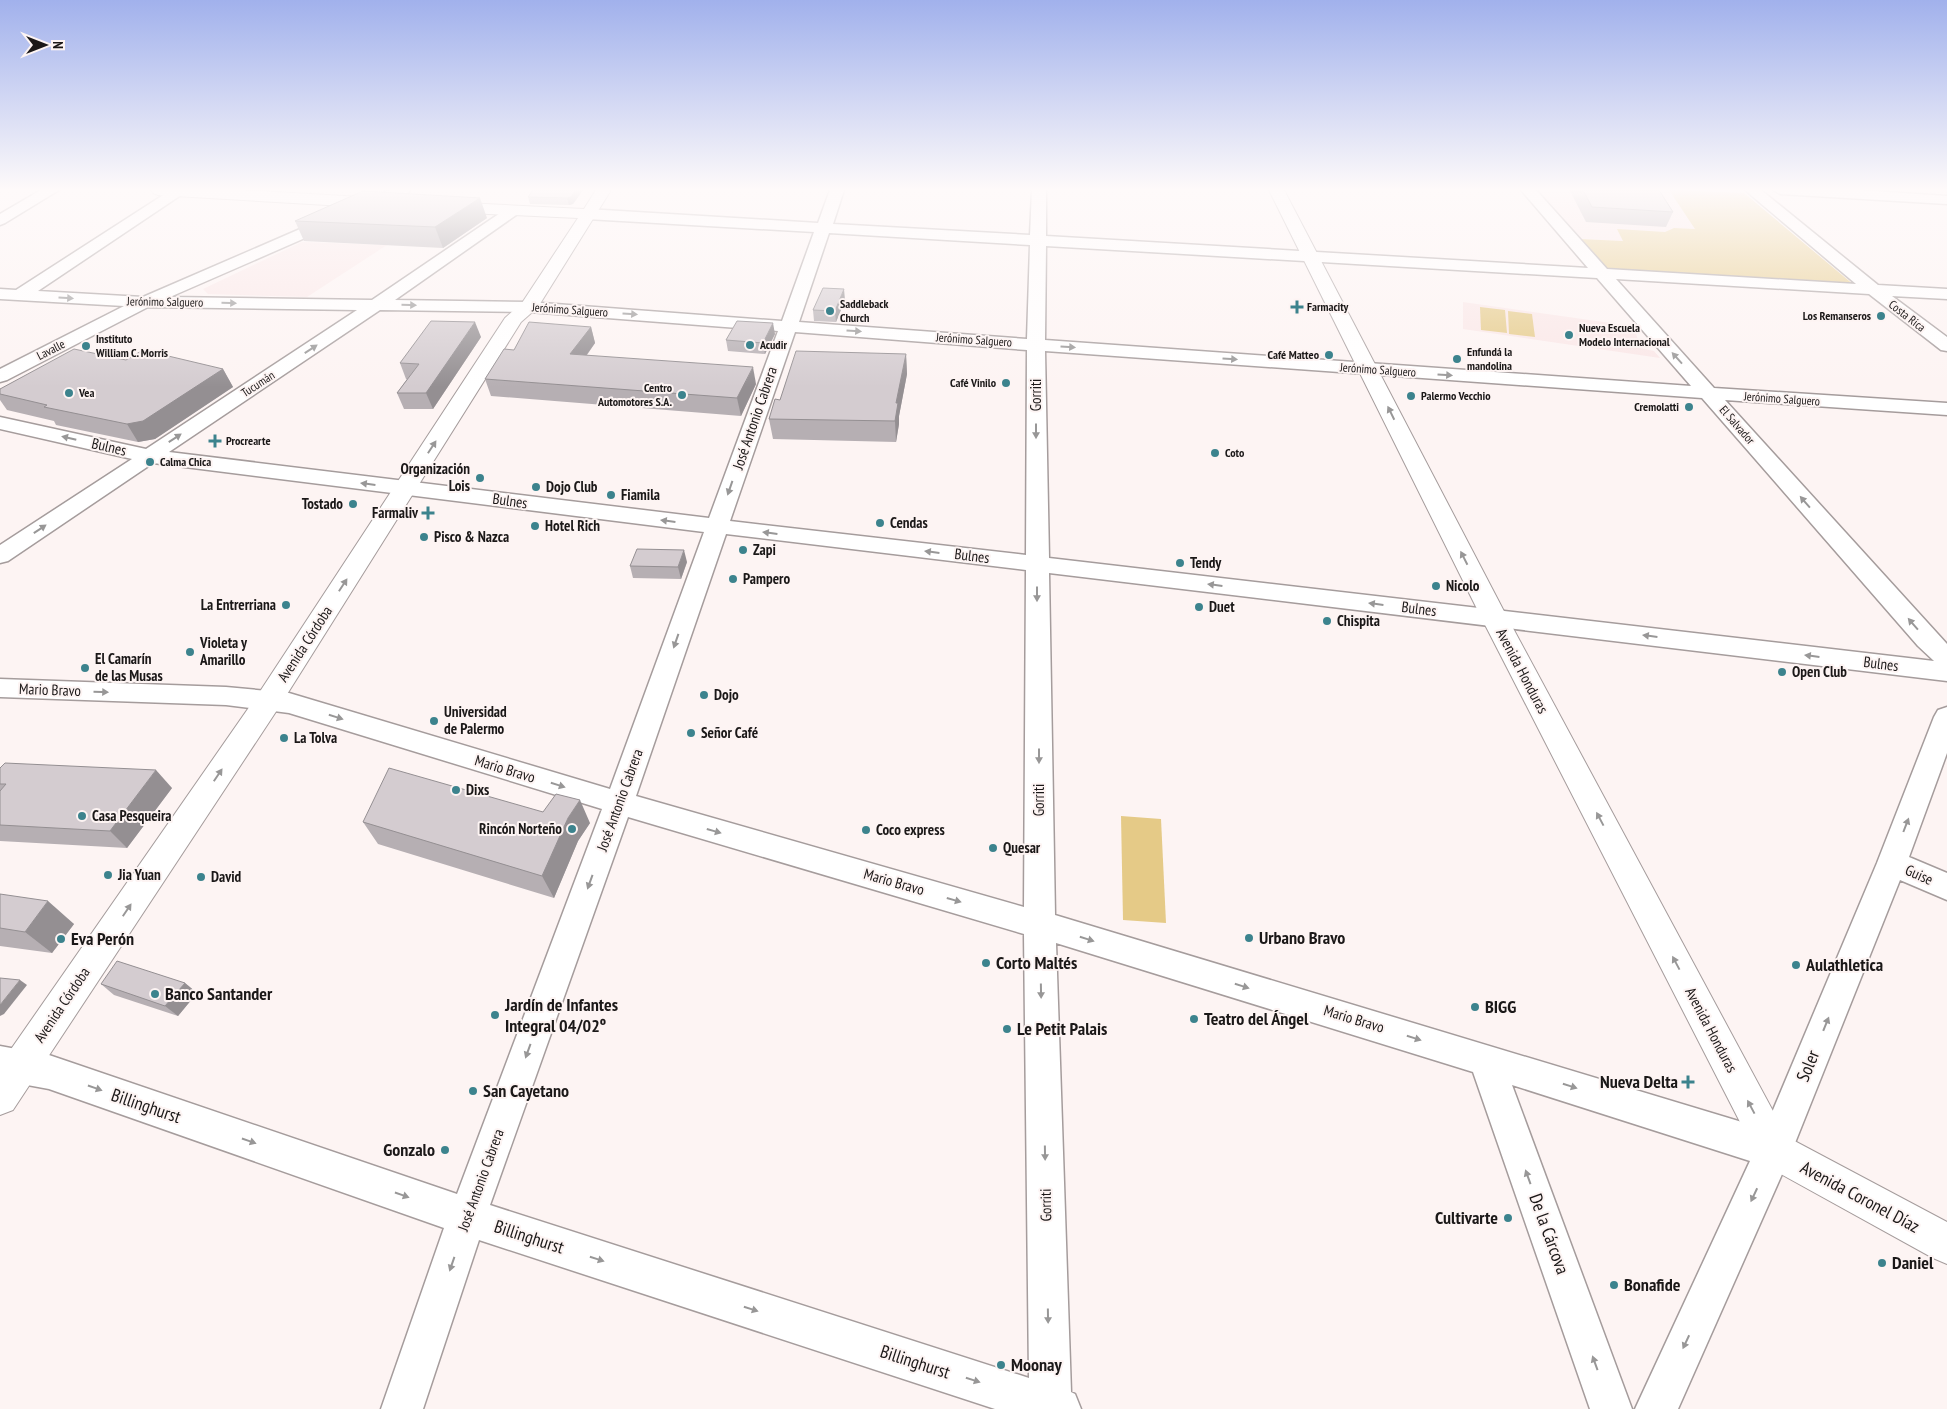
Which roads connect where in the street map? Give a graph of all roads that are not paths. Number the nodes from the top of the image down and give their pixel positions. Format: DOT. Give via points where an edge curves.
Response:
graph roads {
  1 [pos="80,256"];
  2 [pos="253,256"];
  3 [pos="448,256"];
  4 [pos="561,256"];
  5 [pos="812,256"];
  6 [pos="1039,256"];
  7 [pos="1290,256"];
  8 [pos="1585,256"];
  9 [pos="1832,256"];
  10 [pos="1310,257"];
  11 [pos="1602,275"];
  12 [pos="1875,291"];
  13 [pos="0,294"];
  14 [pos="1947,294"];
  15 [pos="20,295"];
  16 [pos="146,302"];
  17 [pos="377,305"];
  18 [pos="529,307"];
  19 [pos="788,326"];
  20 [pos="1036,345"];
  21 [pos="1947,346"];
  22 [pos="1369,370"];
  23 [pos="0,376"];
  24 [pos="1710,394"];
  25 [pos="1947,410"];
  26 [pos="0,423"];
  27 [pos="148,456"];
  28 [pos="405,488"];
  29 [pos="717,526"];
  30 [pos="0,556"];
  31 [pos="1037,564"];
  32 [pos="1494,617"];
  33 [pos="1947,659"];
  34 [pos="1947,672"];
  35 [pos="0,688"];
  36 [pos="269,700"];
  37 [pos="1947,717"];
  38 [pos="619,803"];
  39 [pos="1892,863"];
  40 [pos="1947,887"];
  41 [pos="1040,925"];
  42 [pos="1486,1060"];
  43 [pos="10,1064"];
  44 [pos="0,1096"];
  45 [pos="1774,1150"];
  46 [pos="467,1218"];
  47 [pos="1947,1244"];
  48 [pos="1054,1408"];
  49 [pos="402,1409"];
  50 [pos="1611,1409"];
  51 [pos="1656,1409"];
  1 -- 15 [label="street"];
  2 -- 16 [label="street, Lavalle"];
  3 -- 17 [label="street, Tucumán"];
  4 -- 18 [label="main road, Avenida Córdoba"];
  5 -- 19 [label="street, José Antonio Cabrera"];
  6 -- 20 [label="street, Gorriti"];
  7 -- 10 [label="street"];
  8 -- 11 [label="street, El Salvador"];
  9 -- 12 [label="street, Costa Rica"];
  10 -- 11 [label="street"];
  10 -- 22 [label="main road, Avenida Honduras"];
  11 -- 12 [label="street"];
  24 -- 11 [label="street, El Salvador, one-way"];
  12 -- 14 [label="street"];
  12 -- 21 [label="street, Costa Rica"];
  13 -- 15 [label="street, Jerónimo Salguero"];
  15 -- 16 [label="street, Jerónimo Salguero, one-way"];
  16 -- 17 [label="street, Jerónimo Salguero, one-way"];
  16 -- 23 [label="street, Lavalle"];
  17 -- 18 [label="street, Jerónimo Salguero, one-way"];
  27 -- 17 [label="street, Tucumán, one-way"];
  18 -- 19 [label="street, Jerónimo Salguero, one-way"];
  28 -- 18 [label="main road, Avenida Córdoba, one-way" via="514,318"];
  19 -- 20 [label="street, Jerónimo Salguero, one-way"];
  19 -- 29 [label="street, José Antonio Cabrera, one-way"];
  20 -- 22 [label="street, Jerónimo Salguero, one-way"];
  20 -- 31 [label="street, Gorriti, one-way"];
  22 -- 24 [label="street, Jerónimo Salguero, one-way"];
  32 -- 22 [label="main road, Avenida Honduras, one-way"];
  24 -- 25 [label="street, Jerónimo Salguero"];
  33 -- 24 [label="street, El Salvador, one-way"];
  27 -- 26 [label="street, Bulnes, one-way"];
  28 -- 27 [label="street, Bulnes, one-way"];
  30 -- 27 [label="street, Tucumán, one-way"];
  29 -- 28 [label="street, Bulnes, one-way"];
  36 -- 28 [label="main road, Avenida Córdoba, one-way"];
  31 -- 29 [label="street, Bulnes, one-way"];
  29 -- 38 [label="street, José Antonio Cabrera, one-way"];
  32 -- 31 [label="street, Bulnes, one-way"];
  31 -- 41 [label="street, Gorriti, one-way"];
  34 -- 32 [label="street, Bulnes, one-way"];
  45 -- 32 [label="main road, Avenida Honduras, one-way"];
  35 -- 36 [label="street, Mario Bravo, one-way"];
  36 -- 38 [label="street, Mario Bravo, one-way" via="289,703"];
  43 -- 36 [label="main road, Avenida Córdoba, one-way"];
  39 -- 37 [label="street, Soler, one-way"];
  38 -- 41 [label="street, Mario Bravo, one-way"];
  38 -- 46 [label="street, José Antonio Cabrera, one-way"];
  39 -- 40 [label="street, Guise"];
  45 -- 39 [label="street, Soler, one-way"];
  41 -- 42 [label="street, Mario Bravo, one-way"];
  41 -- 48 [label="street, Gorriti, one-way"];
  42 -- 45 [label="street, Mario Bravo, one-way"];
  50 -- 42 [label="street, De la Cárcova, one-way"];
  43 -- 44 [label="main road, Avenida Córdoba"];
  43 -- 46 [label="street, Billinghurst, one-way" via="49,1072"];
  45 -- 47 [label="main road, Avenida Coronel Díaz"];
  45 -- 51 [label="street, Soler, one-way"];
  46 -- 48 [label="street, Billinghurst, one-way"];
  46 -- 49 [label="street, José Antonio Cabrera, one-way"];
}
